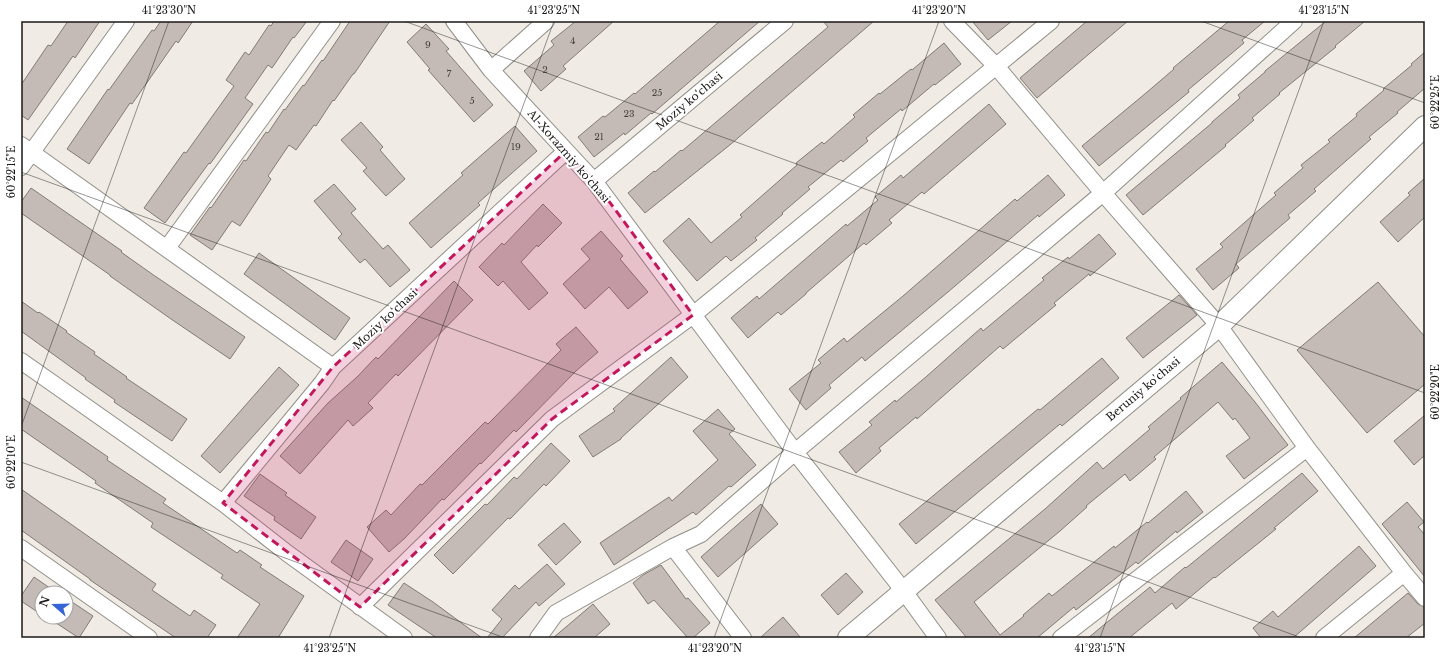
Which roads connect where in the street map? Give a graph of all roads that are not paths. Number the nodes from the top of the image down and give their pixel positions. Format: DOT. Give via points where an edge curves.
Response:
graph roads {
  1 [pos="126,21"];
  2 [pos="332,21"];
  3 [pos="454,21"];
  4 [pos="546,21"];
  5 [pos="785,21"];
  6 [pos="952,21"];
  7 [pos="1050,21"];
  8 [pos="1294,21"];
  9 [pos="995,65"];
  10 [pos="491,70"];
  11 [pos="1425,126"];
  12 [pos="26,148"];
  13 [pos="566,151"];
  14 [pos="21,167"];
  15 [pos="594,182"];
  16 [pos="1103,193"];
  17 [pos="167,248"];
  18 [pos="693,315"];
  19 [pos="1219,326"];
  20 [pos="21,361"];
  21 [pos="333,367"];
  22 [pos="1307,448"];
  23 [pos="795,452"];
  24 [pos="223,503"];
  25 [pos="673,547"];
  26 [pos="21,548"];
  27 [pos="1404,573"];
  28 [pos="903,590"];
  29 [pos="1425,598"];
  30 [pos="360,607"];
  31 [pos="150,638"];
  32 [pos="404,638"];
  33 [pos="538,638"];
  34 [pos="743,638"];
  35 [pos="848,638"];
  36 [pos="938,638"];
  37 [pos="1061,638"];
  38 [pos="1324,638"];
  1 -- 12 [label="street"];
  2 -- 17 [label="street"];
  3 -- 10 [label="street, Al-Xorazmiy ko'chasi"];
  4 -- 10 [label="street"];
  5 -- 15 [label="street, Moziy ko‘chasi"];
  6 -- 9 [label="street"];
  7 -- 9 [label="street"];
  8 -- 16 [label="street"];
  9 -- 16 [label="street"];
  9 -- 18 [label="street"];
  10 -- 13 [label="street, Al-Xorazmiy ko'chasi"];
  11 -- 19 [label="street, Beruniy ko'chasi"];
  12 -- 14 [label="street"];
  12 -- 17 [label="street"];
  13 -- 15 [label="street, Al-Xorazmiy ko'chasi"];
  13 -- 21 [label="street, Moziy ko‘chasi"];
  15 -- 18 [label="street, Al-Xorazmiy ko'chasi"];
  16 -- 19 [label="street"];
  16 -- 23 [label="street"];
  17 -- 21 [label="street"];
  18 -- 23 [label="street, Al-Xorazmiy ko'chasi"];
  18 -- 30 [label="street" via="552,419"];
  19 -- 22 [label="street"];
  19 -- 28 [label="street, Beruniy ko'chasi"];
  20 -- 24 [label="street"];
  21 -- 24 [label="street, Moziy ko‘chasi"];
  22 -- 27 [label="street"];
  22 -- 37 [label="street"];
  23 -- 25 [label="street" via="701,534"];
  23 -- 28 [label="street, Al-Xorazmiy ko'chasi"];
  24 -- 30 [label="street"];
  25 -- 33 [label="street" via="556,613"];
  25 -- 34 [label="street"];
  26 -- 31 [label="street"];
  27 -- 29 [label="street"];
  27 -- 38 [label="street"];
  28 -- 35 [label="street, Beruniy ko'chasi"];
  28 -- 36 [label="street, Al-Xorazmiy ko'chasi"];
  30 -- 32 [label="street"];
}
